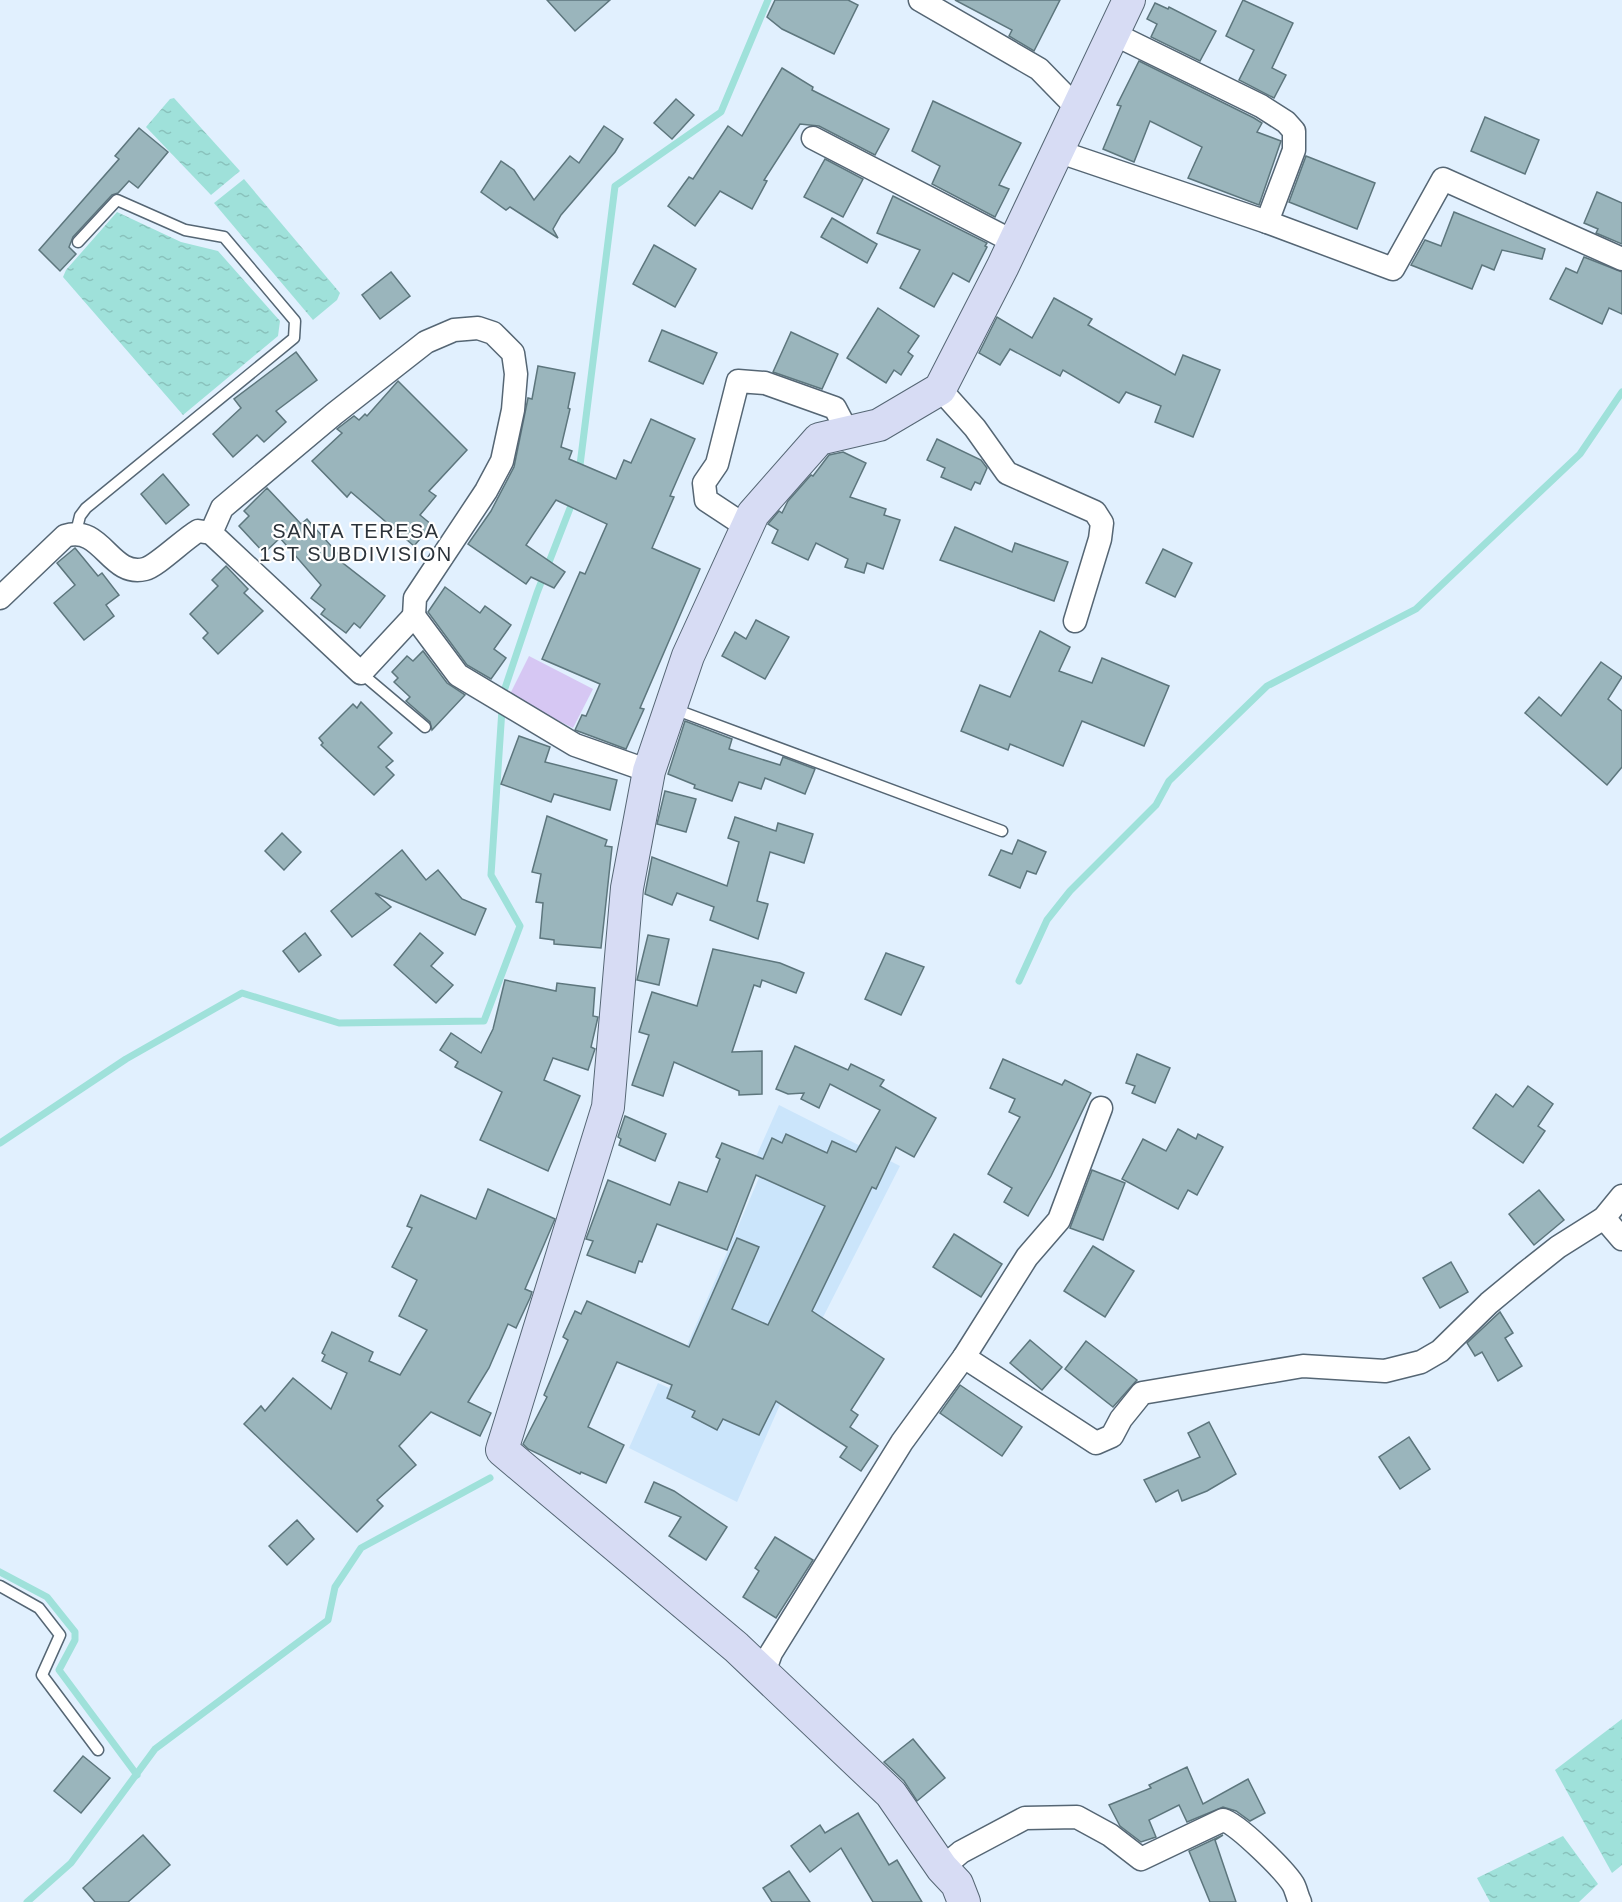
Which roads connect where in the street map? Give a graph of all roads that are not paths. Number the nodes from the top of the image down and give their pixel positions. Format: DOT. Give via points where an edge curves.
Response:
graph roads {
  1 [pos="920,0"];
  2 [pos="1129,0"];
  3 [pos="1114,34"];
  4 [pos="1078,109"];
  5 [pos="813,138"];
  6 [pos="1057,151"];
  7 [pos="1267,222"];
  8 [pos="1014,242"];
  9 [pos="78,243"];
  10 [pos="1622,259"];
  11 [pos="940,389"];
  12 [pos="848,433"];
  13 [pos="747,527"];
  14 [pos="76,532"];
  15 [pos="211,533"];
  16 [pos="0,598"];
  17 [pos="414,616"];
  18 [pos="1075,621"];
  19 [pos="361,673"];
  20 [pos="670,708"];
  21 [pos="425,727"];
  22 [pos="649,771"];
  23 [pos="1002,831"];
  24 [pos="1101,1108"];
  25 [pos="1622,1196"];
  26 [pos="1604,1218"];
  27 [pos="1622,1239"];
  28 [pos="964,1357"];
  29 [pos="0,1586"];
  30 [pos="763,1675"];
  31 [pos="98,1750"];
  32 [pos="942,1868"];
  33 [pos="964,1902"];
  34 [pos="1300,1902"];
  1 -- 4 [label="street" via="1039,69"];
  2 -- 3 [label="street"];
  3 -- 4 [label="street"];
  3 -- 7 [label="street" via="1261,106 1294,131 1294,150"];
  4 -- 6 [label="street"];
  5 -- 8 [label="street"];
  6 -- 7 [label="street"];
  6 -- 8 [label="street"];
  7 -- 10 [label="street" via="1393,269 1443,179"];
  8 -- 11 [label="street"];
  9 -- 14 [label="lane" via="117,200 185,230 224,237 295,321 294,338 86,508"];
  11 -- 12 [label="street" via="879,425"];
  11 -- 18 [label="street" via="975,428 1007,473 1095,513 1102,523"];
  12 -- 13 [label="street" via="819,439 753,514"];
  12 -- 13 [label="street" via="835,408 765,383 738,381 717,464 704,483 706,500"];
  13 -- 20 [label="street" via="688,656"];
  14 -- 15 [label="street" via="88,535 117,562 135,570 148,569 198,531"];
  14 -- 16 [label="street" via="65,536"];
  15 -- 17 [label="street" via="222,508 426,342 454,330 478,328 494,333 513,353 516,374 502,461 415,598"];
  15 -- 19 [label="street"];
  17 -- 19 [label="street"];
  17 -- 22 [label="street" via="458,675 575,745"];
  19 -- 21 [label="lane"];
  20 -- 22 [label="street"];
  20 -- 23 [label="lane"];
  22 -- 30 [label="street" via="627,888 608,1107 502,1450 736,1647"];
  24 -- 28 [label="street" via="1059,1220 1027,1257"];
  25 -- 26 [label="street"];
  26 -- 27 [label="street"];
  26 -- 28 [label="street" via="1524,1274 1440,1351 1421,1362 1384,1371 1303,1366 1143,1393 1112,1436 1096,1443"];
  28 -- 30 [label="street" via="902,1442 771,1653"];
  29 -- 31 [label="lane" via="39,1608 60,1635 42,1675"];
  30 -- 32 [label="street" via="891,1794"];
  32 -- 33 [label="street" via="957,1884"];
  32 -- 34 [label="street" via="961,1852 1025,1818 1077,1816 1110,1834 1141,1859 1223,1820 1246,1834 1292,1883"];
}
